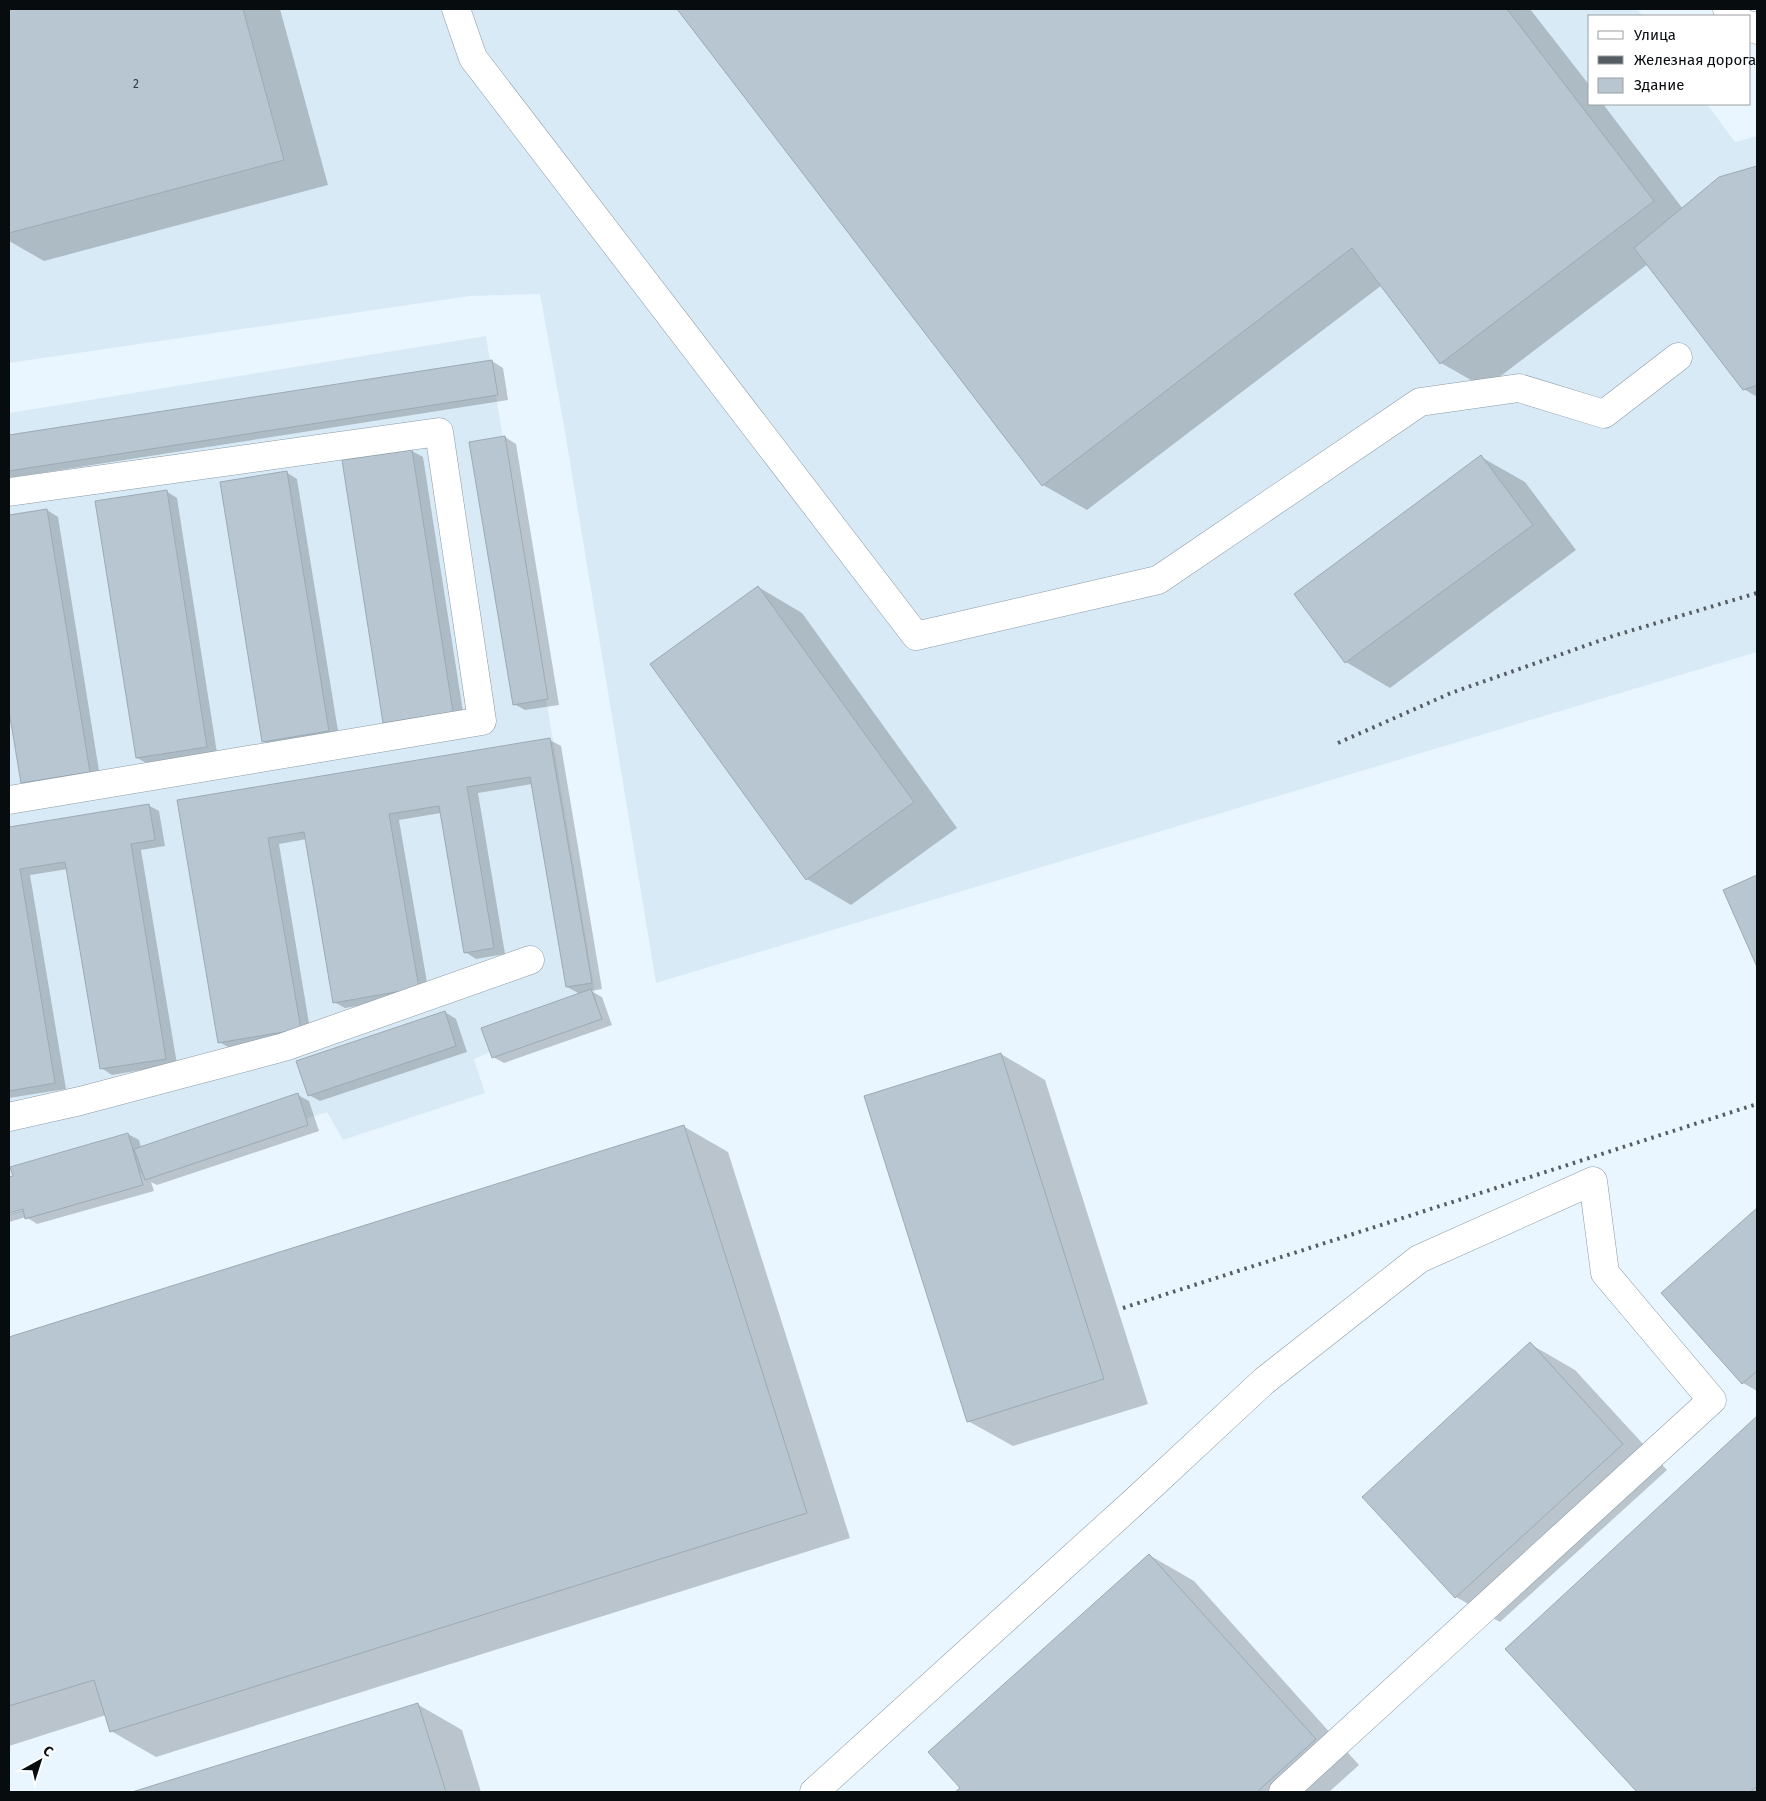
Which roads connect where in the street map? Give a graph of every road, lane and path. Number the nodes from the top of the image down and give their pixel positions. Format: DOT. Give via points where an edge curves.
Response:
graph roads {
  1 [pos="456,9"];
  2 [pos="1678,357"];
  3 [pos="9,492"];
  4 [pos="9,800"];
  5 [pos="530,960"];
  6 [pos="9,1117"];
  7 [pos="814,1792"];
  8 [pos="1283,1792"];
  1 -- 2 [label="street" via="473,58 916,636 1158,580 1420,402 1519,388 1604,414"];
  3 -- 4 [label="street" via="439,432 482,721"];
  5 -- 6 [label="street" via="284,1047"];
  7 -- 8 [label="street" via="1264,1381 1318,1338 1419,1259 1593,1181 1605,1273 1712,1400"];
}
